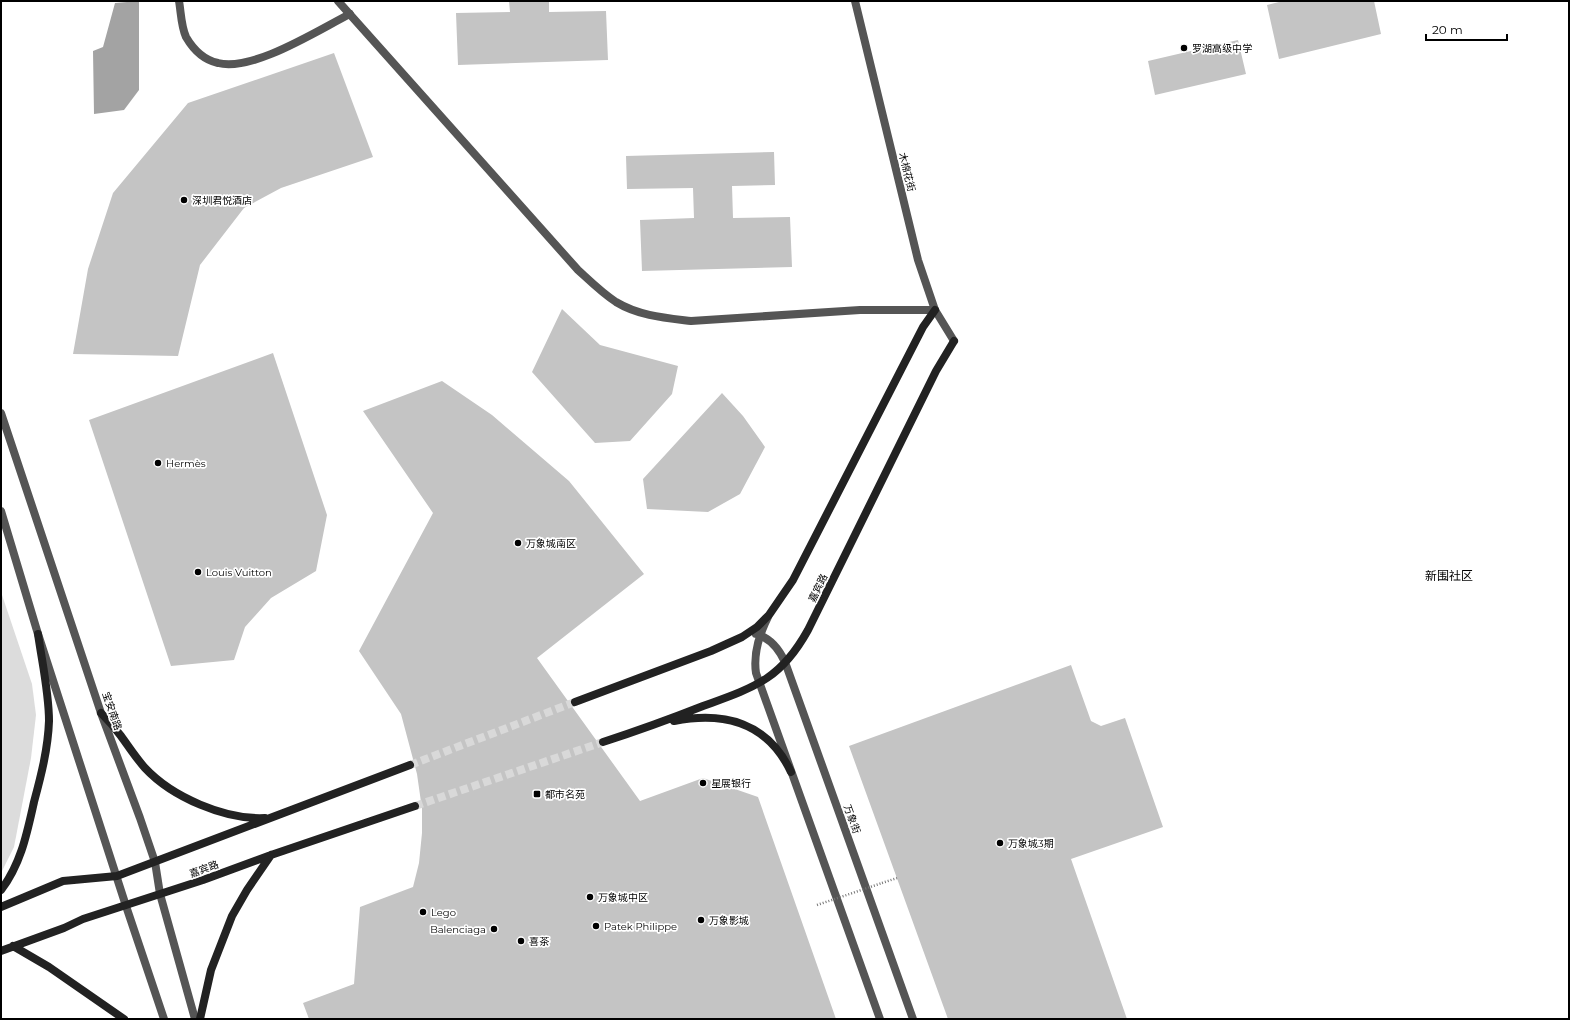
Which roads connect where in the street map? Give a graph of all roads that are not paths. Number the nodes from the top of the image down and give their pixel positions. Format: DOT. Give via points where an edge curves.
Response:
graph roads {
  1 [pos="179,1"];
  2 [pos="338,1"];
  3 [pos="854,1"];
  4 [pos="350,14"];
  5 [pos="935,310"];
  6 [pos="954,341"];
  7 [pos="1,413"];
  8 [pos="1,511"];
  9 [pos="3,522"];
  10 [pos="774,608"];
  11 [pos="750,632"];
  12 [pos="38,634"];
  13 [pos="760,635"];
  14 [pos="785,662"];
  15 [pos="759,682"];
  16 [pos="575,702"];
  17 [pos="101,713"];
  18 [pos="644,729"];
  19 [pos="603,742"];
  20 [pos="410,765"];
  21 [pos="792,772"];
  22 [pos="415,806"];
  23 [pos="273,817"];
  24 [pos="271,855"];
  25 [pos="155,862"];
  26 [pos="117,876"];
  27 [pos="1,890"];
  28 [pos="160,894"];
  29 [pos="1,906"];
  30 [pos="126,906"];
  31 [pos="13,946"];
  32 [pos="1,951"];
  33 [pos="124,1019"];
  34 [pos="164,1019"];
  35 [pos="195,1019"];
  36 [pos="200,1019"];
  37 [pos="880,1019"];
  38 [pos="913,1019"];
  1 -- 4 [label="street" via="186,35 193,47 204,57 218,63 251,61 279,51"];
  2 -- 4 [label="street"];
  3 -- 5 [label="street, 木棉花街" via="918,260"];
  4 -- 5 [label="street" via="578,270 617,302 663,318 691,321 860,310"];
  5 -- 6 [label="street, 木棉花街"];
  5 -- 10 [label="main road" via="923,327 792,580"];
  6 -- 14 [label="main road, 嘉宾路" via="936,371 808,630"];
  7 -- 17 [label="street, 宝安南路"];
  8 -- 9 [label="street"];
  9 -- 12 [label="street"];
  10 -- 11 [label="main road"];
  10 -- 13 [label="street"];
  11 -- 13 [label="street, 万象街"];
  11 -- 16 [label="main road" via="711,651"];
  12 -- 26 [label="street"];
  12 -- 27 [label="main road" via="48,708 46,752 21,854"];
  13 -- 14 [label="street, 万象街" via="776,647"];
  13 -- 15 [label="street" via="755,665"];
  14 -- 15 [label="main road, 嘉宾路"];
  14 -- 38 [label="street, 万象街"];
  15 -- 18 [label="main road, 嘉宾路"];
  15 -- 21 [label="street"];
  17 -- 23 [label="main road" via="146,770 179,794 209,808 233,815"];
  17 -- 25 [label="street, 宝安南路"];
  18 -- 19 [label="main road, 嘉宾路"];
  18 -- 21 [label="main road" via="668,722 702,718 720,718 737,722 767,737 779,750"];
  20 -- 23 [label="main road"];
  21 -- 37 [label="street"];
  22 -- 24 [label="main road, 嘉宾路"];
  23 -- 25 [label="main road"];
  24 -- 28 [label="main road, 嘉宾路"];
  24 -- 36 [label="main road" via="232,916 211,970"];
  25 -- 26 [label="main road"];
  25 -- 28 [label="street, 宝安南路"];
  26 -- 29 [label="main road" via="63,881"];
  26 -- 30 [label="street"];
  28 -- 30 [label="main road, 嘉宾路"];
  28 -- 35 [label="street, 宝安南路"];
  30 -- 31 [label="main road, 嘉宾路" via="83,919"];
  30 -- 34 [label="street"];
  31 -- 32 [label="main road, 嘉宾路"];
  31 -- 33 [label="main road" via="49,967"];
}
